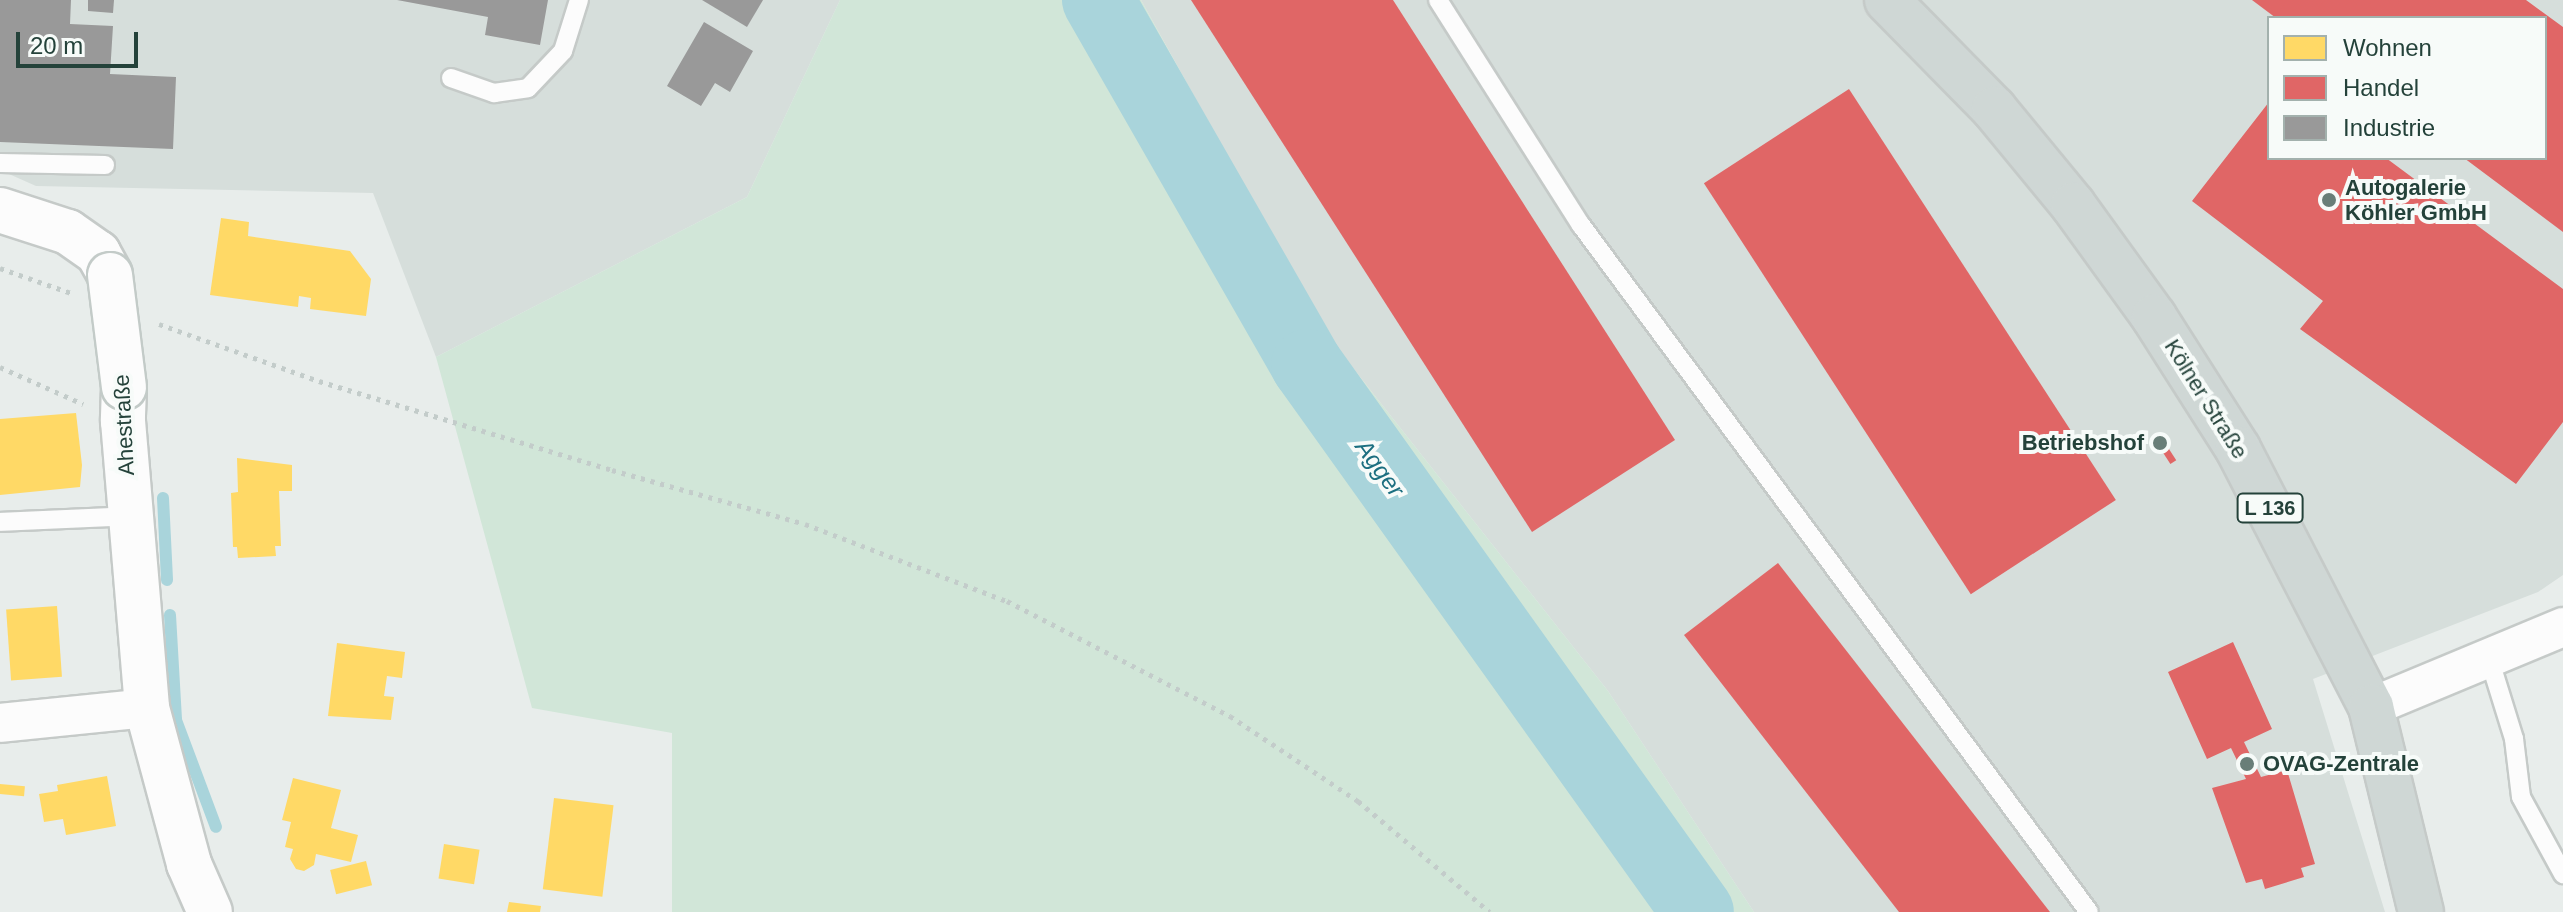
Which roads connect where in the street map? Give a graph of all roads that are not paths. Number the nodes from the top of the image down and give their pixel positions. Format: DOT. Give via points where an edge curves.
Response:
graph roads {
  1 [pos="579,0"];
  2 [pos="1438,0"];
  3 [pos="1887,0"];
  4 [pos="451,78"];
  5 [pos="0,163"];
  6 [pos="105,165"];
  7 [pos="0,210"];
  8 [pos="131,516"];
  9 [pos="0,522"];
  10 [pos="2563,627"];
  11 [pos="2489,658"];
  12 [pos="2371,707"];
  13 [pos="147,708"];
  14 [pos="0,723"];
  15 [pos="2563,874"];
  16 [pos="210,912"];
  17 [pos="2089,912"];
  18 [pos="2421,912"];
  1 -- 4 [label="lane" via="563,51 528,88 494,93"];
  2 -- 17 [label="lane" via="1581,225"];
  3 -- 12 [label="main road, Kölner Straße / L 136" via="1994,109 2073,205 2154,317 2238,449"];
  5 -- 6 [label="lane"];
  7 -- 8 [label="main road, Ahestraße, bridge" via="68,232 98,253 94,285 123,404"];
  8 -- 9 [label="lane"];
  8 -- 13 [label="main road, Ahestraße"];
  10 -- 11 [label="street"];
  11 -- 12 [label="street"];
  11 -- 15 [label="lane" via="2514,739 2521,797"];
  12 -- 18 [label="main road, Kölner Straße / L 136"];
  13 -- 14 [label="street"];
  13 -- 16 [label="main road, Ahestraße" via="189,864"];
}
